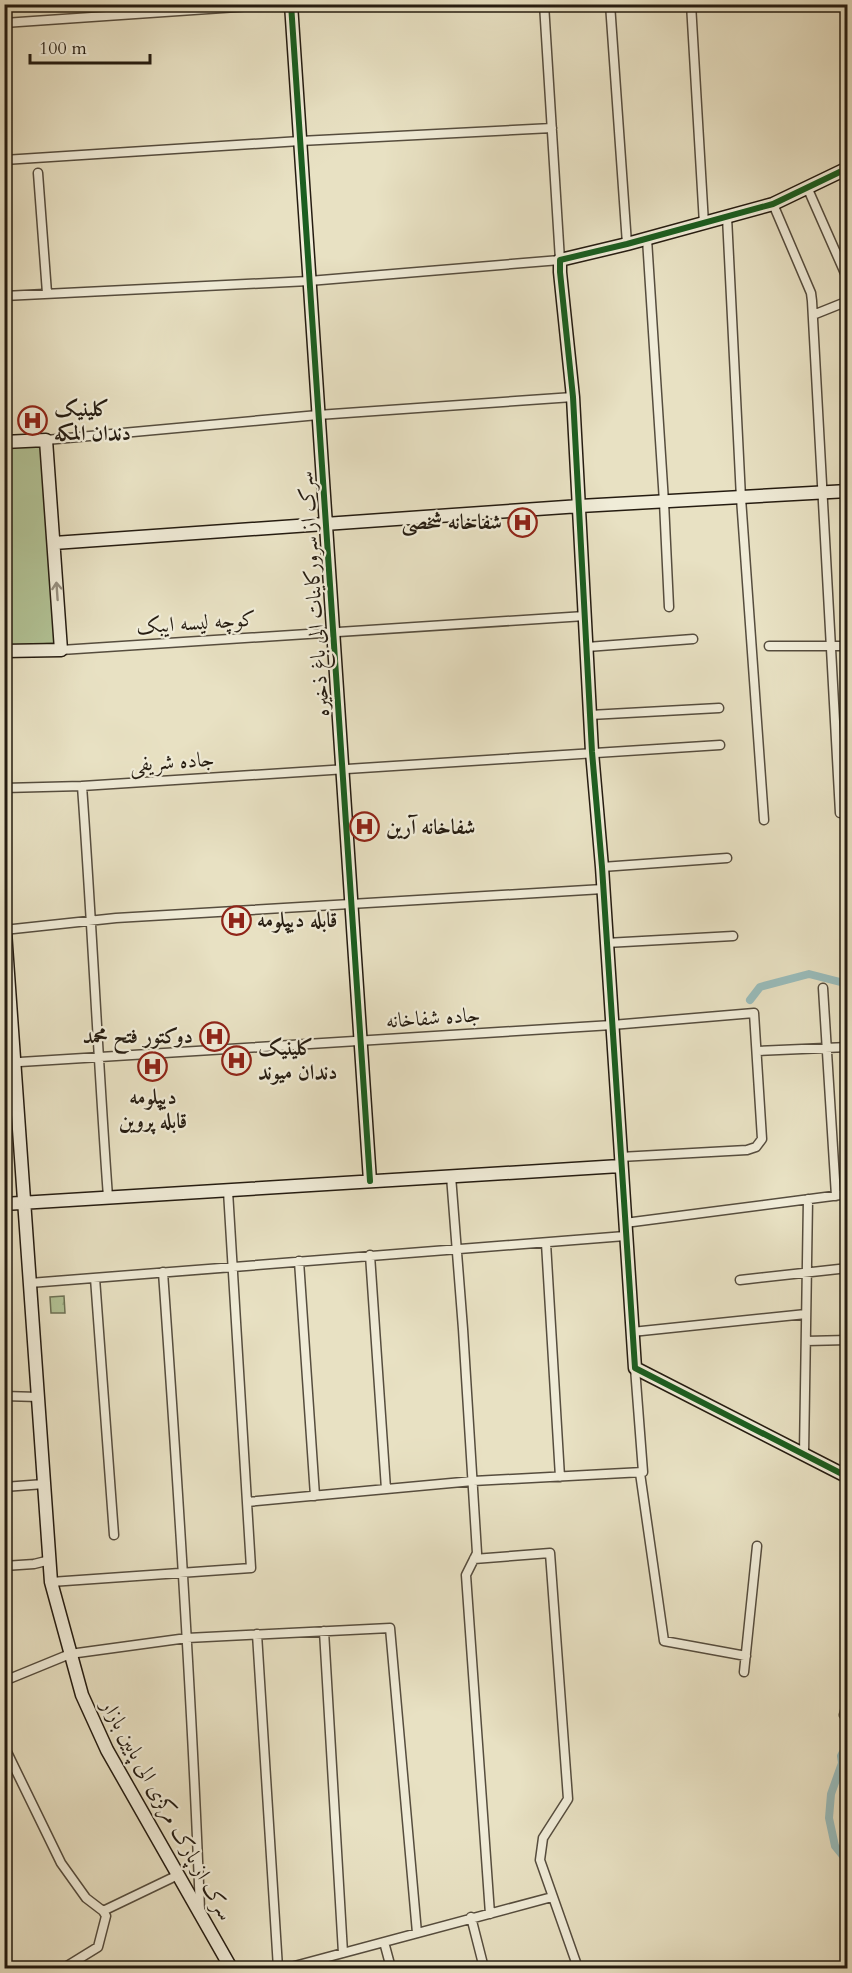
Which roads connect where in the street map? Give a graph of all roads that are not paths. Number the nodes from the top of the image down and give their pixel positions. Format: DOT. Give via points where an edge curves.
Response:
graph roads {
  1 [pos="280,4"];
  2 [pos="291,4"];
  3 [pos="544,4"];
  4 [pos="610,4"];
  5 [pos="691,4"];
  6 [pos="4,23"];
  7 [pos="552,128"];
  8 [pos="300,141"];
  9 [pos="4,160"];
  10 [pos="848,168"];
  11 [pos="38,173"];
  12 [pos="807,187"];
  13 [pos="773,204"];
  14 [pos="727,218"];
  15 [pos="704,224"];
  16 [pos="647,239"];
  17 [pos="627,244"];
  18 [pos="560,260"];
  19 [pos="848,280"];
  20 [pos="309,281"];
  21 [pos="47,293"];
  22 [pos="4,296"];
  23 [pos="848,301"];
  24 [pos="813,315"];
  25 [pos="573,397"];
  26 [pos="318,415"];
  27 [pos="46,440"];
  28 [pos="4,442"];
  29 [pos="848,491"];
  30 [pos="823,493"];
  31 [pos="741,498"];
  32 [pos="664,502"];
  33 [pos="580,506"];
  34 [pos="326,524"];
  35 [pos="54,543"];
  36 [pos="669,607"];
  37 [pos="585,616"];
  38 [pos="333,631"];
  39 [pos="693,639"];
  40 [pos="769,646"];
  41 [pos="848,646"];
  42 [pos="830,647"];
  43 [pos="587,648"];
  44 [pos="61,650"];
  45 [pos="4,651"];
  46 [pos="719,708"];
  47 [pos="590,715"];
  48 [pos="720,745"];
  49 [pos="592,752"];
  50 [pos="342,768"];
  51 [pos="82,786"];
  52 [pos="4,788"];
  53 [pos="840,813"];
  54 [pos="764,820"];
  55 [pos="727,858"];
  56 [pos="602,867"];
  57 [pos="603,889"];
  58 [pos="351,906"];
  59 [pos="92,921"];
  60 [pos="5,925"];
  61 [pos="733,936"];
  62 [pos="606,943"];
  63 [pos="823,988"];
  64 [pos="612,1025"];
  65 [pos="360,1040"];
  66 [pos="848,1047"];
  67 [pos="826,1048"];
  68 [pos="758,1051"];
  69 [pos="98,1057"];
  70 [pos="10,1062"];
  71 [pos="620,1161"];
  72 [pos="451,1176"];
  73 [pos="370,1181"];
  74 [pos="228,1191"];
  75 [pos="848,1194"];
  76 [pos="836,1196"];
  77 [pos="108,1197"];
  78 [pos="808,1199"];
  79 [pos="24,1203"];
  80 [pos="4,1204"];
  81 [pos="624,1222"];
  82 [pos="626,1236"];
  83 [pos="546,1243"];
  84 [pos="457,1250"];
  85 [pos="370,1256"];
  86 [pos="299,1261"];
  87 [pos="232,1267"];
  88 [pos="848,1268"];
  89 [pos="163,1272"];
  90 [pos="807,1274"];
  91 [pos="95,1278"];
  92 [pos="740,1280"];
  93 [pos="30,1283"];
  94 [pos="806,1314"];
  95 [pos="632,1332"];
  96 [pos="848,1340"];
  97 [pos="806,1341"];
  98 [pos="635,1368"];
  99 [pos="4,1396"];
  100 [pos="38,1397"];
  101 [pos="804,1454"];
  102 [pos="640,1473"];
  103 [pos="560,1477"];
  104 [pos="848,1477"];
  105 [pos="473,1481"];
  106 [pos="44,1484"];
  107 [pos="4,1486"];
  108 [pos="386,1490"];
  109 [pos="315,1496"];
  110 [pos="247,1502"];
  111 [pos="114,1535"];
  112 [pos="757,1546"];
  113 [pos="474,1559"];
  114 [pos="50,1560"];
  115 [pos="4,1566"];
  116 [pos="184,1573"];
  117 [pos="51,1582"];
  118 [pos="324,1631"];
  119 [pos="256,1634"];
  120 [pos="187,1638"];
  121 [pos="70,1654"];
  122 [pos="746,1656"];
  123 [pos="744,1672"];
  124 [pos="4,1681"];
  125 [pos="848,1700"];
  126 [pos="844,1716"];
  127 [pos="4,1746"];
  128 [pos="178,1875"];
  129 [pos="552,1897"];
  130 [pos="103,1911"];
  131 [pos="200,1913"];
  132 [pos="490,1914"];
  133 [pos="471,1917"];
  134 [pos="417,1933"];
  135 [pos="384,1942"];
  136 [pos="343,1953"];
  137 [pos="64,1968"];
  138 [pos="231,1968"];
  139 [pos="278,1968"];
  140 [pos="287,1968"];
  141 [pos="391,1968"];
  142 [pos="484,1968"];
  143 [pos="578,1968"];
  1 -- 6 [label="street"];
  2 -- 8 [label="street, سرک از سرورکاینات الی باغ ذخیره"];
  3 -- 7 [label="street"];
  4 -- 17 [label="street"];
  5 -- 15 [label="street"];
  7 -- 8 [label="street"];
  7 -- 18 [label="street"];
  8 -- 9 [label="street"];
  8 -- 20 [label="street, سرک از سرورکاینات الی باغ ذخیره"];
  10 -- 12 [label="street"];
  11 -- 21 [label="street"];
  12 -- 13 [label="street"];
  12 -- 19 [label="street"];
  13 -- 14 [label="street"];
  13 -- 24 [label="street" via="811,292"];
  14 -- 15 [label="street"];
  14 -- 31 [label="street"];
  15 -- 16 [label="street"];
  16 -- 17 [label="street"];
  16 -- 32 [label="street"];
  17 -- 18 [label="street"];
  18 -- 20 [label="street"];
  18 -- 25 [label="street"];
  20 -- 21 [label="street"];
  20 -- 26 [label="street, سرک از سرورکاینات الی باغ ذخیره"];
  21 -- 22 [label="street"];
  23 -- 24 [label="street"];
  24 -- 30 [label="street"];
  25 -- 26 [label="street"];
  25 -- 33 [label="street"];
  26 -- 27 [label="street"];
  26 -- 34 [label="street, سرک از سرورکاینات الی باغ ذخیره"];
  27 -- 28 [label="street"];
  27 -- 35 [label="street"];
  29 -- 30 [label="street"];
  30 -- 31 [label="street"];
  30 -- 42 [label="street"];
  31 -- 32 [label="street"];
  31 -- 54 [label="street"];
  32 -- 33 [label="street"];
  32 -- 36 [label="street"];
  33 -- 34 [label="street"];
  33 -- 37 [label="street"];
  34 -- 35 [label="street"];
  34 -- 38 [label="street, سرک از سرورکاینات الی باغ ذخیره"];
  44 -- 35 [label="street, one-way"];
  37 -- 38 [label="street, کوچه لیسه ایبک"];
  37 -- 43 [label="street"];
  38 -- 44 [label="street, کوچه لیسه ایبک"];
  38 -- 50 [label="street, سرک از سرورکاینات الی باغ ذخیره"];
  39 -- 43 [label="street"];
  40 -- 42 [label="street"];
  41 -- 42 [label="street"];
  42 -- 53 [label="street"];
  43 -- 47 [label="street"];
  44 -- 45 [label="street"];
  46 -- 47 [label="street"];
  47 -- 49 [label="street"];
  48 -- 49 [label="street, جاده شریفی"];
  49 -- 50 [label="street, جاده شریفی"];
  49 -- 56 [label="street"];
  50 -- 51 [label="street, جاده شریفی"];
  50 -- 58 [label="street, سرک از سرورکاینات الی باغ ذخیره"];
  51 -- 52 [label="street, جاده شریفی"];
  51 -- 59 [label="street"];
  55 -- 56 [label="street"];
  56 -- 57 [label="street"];
  57 -- 58 [label="street"];
  57 -- 62 [label="street"];
  58 -- 59 [label="street"];
  58 -- 65 [label="street, سرک از سرورکاینات الی باغ ذخیره"];
  59 -- 60 [label="street"];
  59 -- 69 [label="street"];
  60 -- 70 [label="street, سرک از پارک مرکزی الی پایین بازار"];
  61 -- 62 [label="street"];
  62 -- 64 [label="street"];
  63 -- 67 [label="street"];
  64 -- 65 [label="street, جاده شفاخانه"];
  64 -- 68 [label="street, جاده شفاخانه" via="752,1012 756,1015"];
  64 -- 71 [label="street"];
  65 -- 69 [label="street, جاده شفاخانه"];
  65 -- 73 [label="street, سرک از سرورکاینات الی باغ ذخیره"];
  66 -- 67 [label="street"];
  67 -- 68 [label="street"];
  67 -- 76 [label="street"];
  68 -- 71 [label="street" via="762,1139 756,1147"];
  69 -- 70 [label="street, جاده شفاخانه"];
  69 -- 77 [label="street"];
  70 -- 79 [label="street, سرک از پارک مرکزی الی پایین بازار"];
  71 -- 72 [label="street"];
  71 -- 81 [label="street"];
  72 -- 73 [label="street"];
  72 -- 84 [label="street"];
  73 -- 74 [label="street"];
  74 -- 77 [label="street"];
  74 -- 87 [label="street"];
  75 -- 76 [label="street"];
  76 -- 78 [label="street"];
  77 -- 79 [label="street"];
  78 -- 81 [label="street"];
  78 -- 90 [label="street"];
  79 -- 80 [label="street"];
  79 -- 93 [label="street, سرک از پارک مرکزی الی پایین بازار"];
  81 -- 82 [label="street"];
  82 -- 83 [label="street"];
  82 -- 95 [label="street"];
  83 -- 84 [label="street"];
  83 -- 103 [label="street"];
  84 -- 85 [label="street"];
  84 -- 105 [label="street"];
  85 -- 86 [label="street"];
  85 -- 108 [label="street"];
  86 -- 87 [label="street"];
  86 -- 109 [label="street"];
  87 -- 89 [label="street"];
  87 -- 110 [label="street"];
  88 -- 90 [label="street"];
  89 -- 91 [label="street"];
  89 -- 116 [label="street"];
  90 -- 92 [label="street"];
  90 -- 94 [label="street"];
  91 -- 93 [label="street"];
  91 -- 111 [label="street"];
  93 -- 100 [label="street, سرک از پارک مرکزی الی پایین بازار"];
  94 -- 95 [label="street"];
  94 -- 97 [label="street"];
  95 -- 98 [label="street"];
  96 -- 97 [label="street"];
  97 -- 101 [label="street"];
  98 -- 101 [label="street"];
  98 -- 102 [label="street" via="644,1472"];
  99 -- 100 [label="street"];
  100 -- 106 [label="street, سرک از پارک مرکزی الی پایین بازار"];
  101 -- 104 [label="street"];
  102 -- 103 [label="street"];
  102 -- 122 [label="street" via="664,1641"];
  103 -- 105 [label="street"];
  105 -- 108 [label="street"];
  105 -- 113 [label="street" via="477,1553"];
  106 -- 107 [label="street"];
  106 -- 114 [label="street, سرک از پارک مرکزی الی پایین بازار"];
  108 -- 109 [label="street"];
  109 -- 110 [label="street"];
  110 -- 116 [label="street" via="251,1568"];
  112 -- 122 [label="street"];
  113 -- 129 [label="street" via="550,1553 568,1799 543,1838 540,1860"];
  113 -- 132 [label="street" via="466,1575"];
  114 -- 115 [label="street"];
  114 -- 117 [label="street, سرک از پارک مرکزی الی پایین بازار"];
  116 -- 117 [label="street"];
  116 -- 120 [label="street"];
  117 -- 121 [label="street, سرک از پارک مرکزی الی پایین بازار"];
  118 -- 119 [label="street"];
  118 -- 134 [label="street" via="390,1628"];
  118 -- 136 [label="street"];
  119 -- 120 [label="street"];
  119 -- 139 [label="street"];
  120 -- 121 [label="street"];
  120 -- 131 [label="street"];
  121 -- 124 [label="street"];
  121 -- 128 [label="street, سرک از پارک مرکزی الی پایین بازار" via="82,1695 107,1750"];
  122 -- 123 [label="street"];
  125 -- 126 [label="street"];
  127 -- 130 [label="street" via="61,1863 86,1898"];
  128 -- 130 [label="street"];
  128 -- 131 [label="street, سرک از پارک مرکزی الی پایین بازار"];
  129 -- 132 [label="street"];
  129 -- 143 [label="street"];
  130 -- 137 [label="street" via="106,1916 98,1947"];
  131 -- 138 [label="street, سرک از پارک مرکزی الی پایین بازار"];
  132 -- 133 [label="street"];
  133 -- 134 [label="street"];
  133 -- 142 [label="street"];
  134 -- 135 [label="street"];
  135 -- 136 [label="street"];
  135 -- 141 [label="street"];
  136 -- 140 [label="street"];
}
